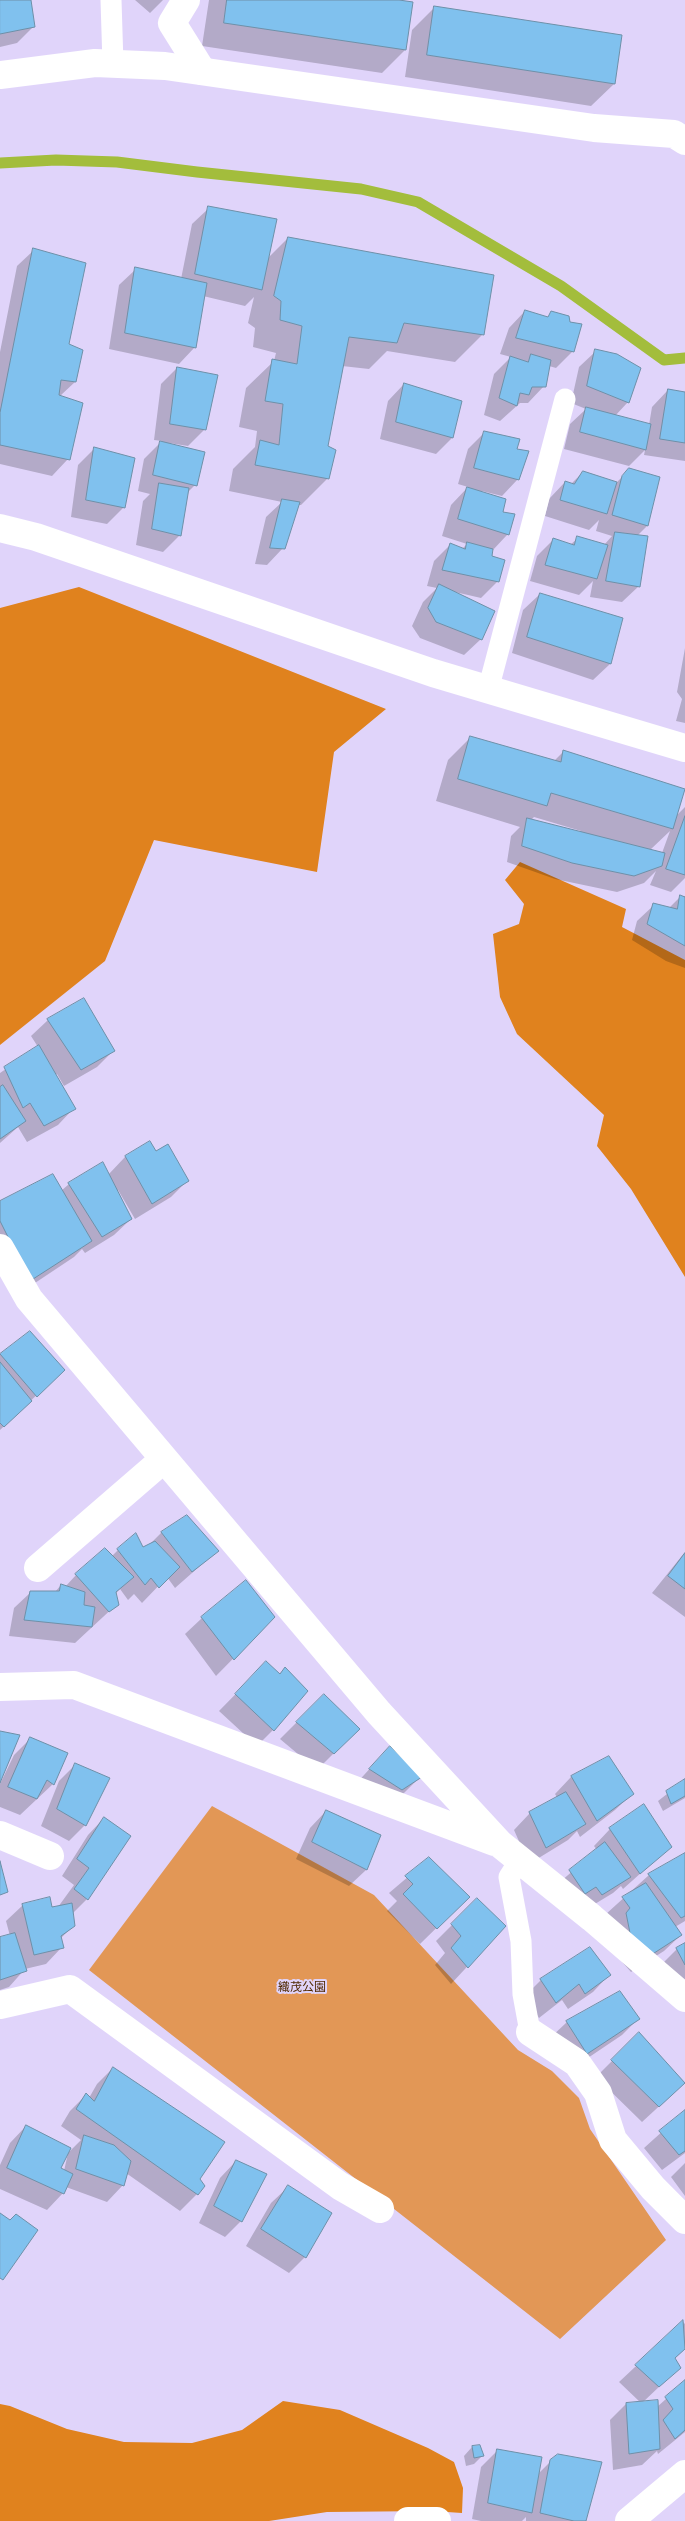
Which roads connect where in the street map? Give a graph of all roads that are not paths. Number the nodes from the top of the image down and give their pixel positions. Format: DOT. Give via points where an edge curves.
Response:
graph roads {
  1 [pos="111,0"];
  2 [pos="186,0"];
  3 [pos="113,64"];
  4 [pos="202,71"];
  5 [pos="0,75"];
  6 [pos="681,130"];
  7 [pos="564,399"];
  8 [pos="0,528"];
  9 [pos="488,690"];
  10 [pos="685,748"];
  11 [pos="0,1248"];
  12 [pos="164,1459"];
  13 [pos="38,1568"];
  14 [pos="0,1687"];
  15 [pos="0,1835"];
  16 [pos="510,1852"];
  17 [pos="50,1856"];
  18 [pos="685,1998"];
  19 [pos="0,2005"];
  20 [pos="530,2032"];
  21 [pos="380,2209"];
  22 [pos="685,2220"];
  23 [pos="685,2474"];
  24 [pos="408,2521"];
  25 [pos="437,2521"];
  26 [pos="629,2521"];
  1 -- 3 [label="lane"];
  2 -- 4 [label="street" via="172,23"];
  3 -- 4 [label="street"];
  3 -- 5 [label="street" via="95,63"];
  4 -- 6 [label="street" via="594,128"];
  7 -- 9 [label="lane"];
  8 -- 9 [label="street" via="36,537"];
  9 -- 10 [label="street"];
  11 -- 12 [label="street" via="29,1299"];
  12 -- 13 [label="street"];
  12 -- 16 [label="street" via="378,1713"];
  14 -- 16 [label="street" via="74,1685"];
  15 -- 17 [label="street"];
  16 -- 18 [label="street"];
  16 -- 20 [label="lane" via="509,1877 521,1941 522,1994"];
  19 -- 21 [label="street" via="70,1989 340,2186"];
  20 -- 22 [label="street" via="577,2063 598,2093 613,2140"];
  23 -- 26 [label="street"];
  24 -- 25 [label="street"];
}
